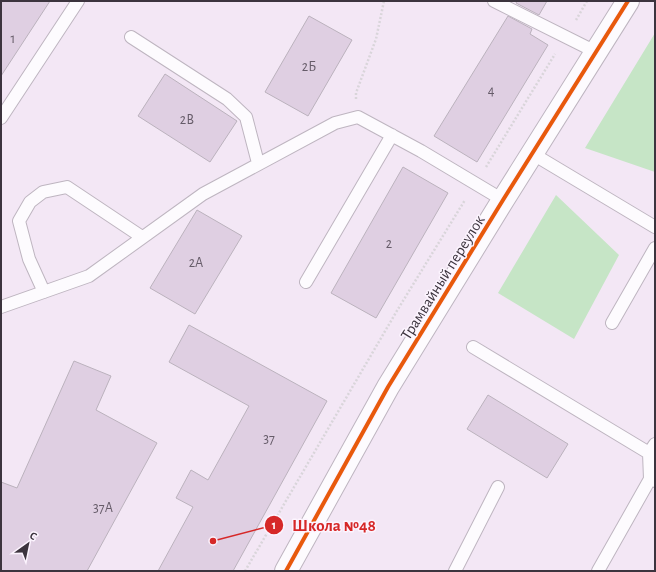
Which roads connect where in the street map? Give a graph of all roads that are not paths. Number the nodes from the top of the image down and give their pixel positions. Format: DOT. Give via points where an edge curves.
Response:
graph roads {
  1 [pos="78,1"];
  2 [pos="494,1"];
  3 [pos="628,1"];
  4 [pos="131,37"];
  5 [pos="596,52"];
  6 [pos="1,118"];
  7 [pos="392,135"];
  8 [pos="533,154"];
  9 [pos="258,163"];
  10 [pos="503,200"];
  11 [pos="655,227"];
  12 [pos="142,237"];
  13 [pos="655,248"];
  14 [pos="306,282"];
  15 [pos="44,292"];
  16 [pos="1,307"];
  17 [pos="612,323"];
  18 [pos="473,347"];
  19 [pos="652,448"];
  20 [pos="652,480"];
  21 [pos="498,486"];
  22 [pos="286,571"];
  23 [pos="455,571"];
  24 [pos="598,571"];
  1 -- 6 [label="lane"];
  2 -- 5 [label="lane"];
  3 -- 5 [label="street, Трамвайный переулок"];
  4 -- 9 [label="lane" via="227,99 246,117"];
  5 -- 8 [label="street, Трамвайный переулок"];
  7 -- 9 [label="lane" via="358,117 335,123"];
  7 -- 10 [label="lane"];
  7 -- 14 [label="lane"];
  8 -- 10 [label="street, Трамвайный переулок"];
  8 -- 11 [label="lane"];
  9 -- 12 [label="lane" via="202,194"];
  10 -- 22 [label="street, Трамвайный переулок" via="388,387"];
  12 -- 15 [label="lane" via="89,276"];
  12 -- 15 [label="lane" via="67,187 43,192 30,202 19,221 29,259"];
  13 -- 17 [label="lane"];
  15 -- 16 [label="lane"];
  18 -- 19 [label="lane"];
  19 -- 20 [label="lane"];
  20 -- 24 [label="lane"];
  21 -- 23 [label="lane"];
}
